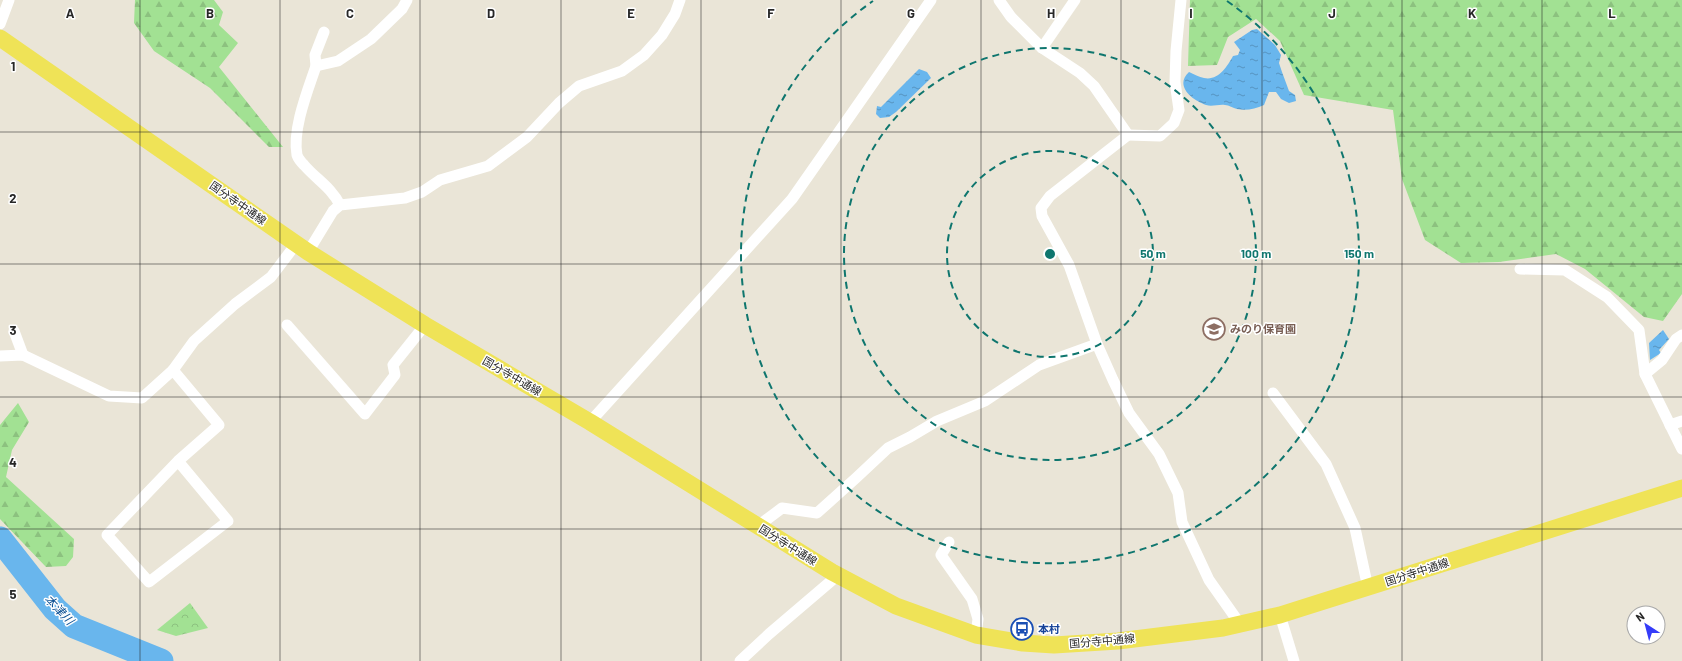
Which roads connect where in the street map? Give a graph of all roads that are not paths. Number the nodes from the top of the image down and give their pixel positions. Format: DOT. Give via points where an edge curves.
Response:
graph roads {
  1 [pos="8,0"];
  2 [pos="407,0"];
  3 [pos="680,0"];
  4 [pos="931,0"];
  5 [pos="999,0"];
  6 [pos="1076,0"];
  7 [pos="1181,0"];
  8 [pos="0,24"];
  9 [pos="324,32"];
  10 [pos="0,38"];
  11 [pos="1042,48"];
  12 [pos="316,66"];
  13 [pos="1128,135"];
  14 [pos="340,205"];
  15 [pos="302,248"];
  16 [pos="1520,269"];
  17 [pos="287,325"];
  18 [pos="425,325"];
  19 [pos="14,331"];
  20 [pos="1682,335"];
  21 [pos="1097,344"];
  22 [pos="23,355"];
  23 [pos="0,356"];
  24 [pos="173,370"];
  25 [pos="1645,374"];
  26 [pos="1273,393"];
  27 [pos="590,422"];
  28 [pos="1682,422"];
  29 [pos="1670,425"];
  30 [pos="1682,449"];
  31 [pos="178,462"];
  32 [pos="1682,488"];
  33 [pos="758,526"];
  34 [pos="949,542"];
  35 [pos="837,576"];
  36 [pos="1368,588"];
  37 [pos="1280,615"];
  38 [pos="1240,624"];
  39 [pos="976,636"];
  40 [pos="740,661"];
  41 [pos="1294,661"];
  1 -- 8 [label="street"];
  2 -- 12 [label="street" via="402,9 371,38 338,61"];
  3 -- 14 [label="street" via="662,35 644,55 622,71 579,86 527,137 488,166 440,180 422,192 405,198"];
  4 -- 27 [label="street" via="792,199"];
  5 -- 11 [label="street"];
  6 -- 11 [label="street"];
  7 -- 13 [label="street" via="1175,82 1179,110 1174,123 1160,136"];
  9 -- 12 [label="street" via="315,55"];
  10 -- 15 [label="main road, 国分寺中通線"];
  11 -- 13 [label="street" via="1080,73 1094,86"];
  12 -- 14 [label="street" via="302,109 296,142 297,157 335,194"];
  13 -- 21 [label="street" via="1050,196 1042,208 1042,216 1069,266"];
  14 -- 15 [label="street"];
  15 -- 18 [label="main road, 国分寺中通線"];
  15 -- 24 [label="street" via="194,341"];
  16 -- 25 [label="street" via="1565,270 1607,297 1639,330"];
  17 -- 18 [label="street" via="365,414 395,375 393,365"];
  18 -- 27 [label="main road, 国分寺中通線"];
  19 -- 22 [label="street"];
  20 -- 25 [label="street" via="1676,339 1662,360"];
  21 -- 33 [label="street" via="1039,365 985,401 937,421 888,448 817,513 782,508"];
  21 -- 38 [label="street" via="1130,413 1159,454 1178,493 1182,522 1209,580"];
  22 -- 23 [label="street"];
  22 -- 24 [label="street" via="110,396 142,398"];
  24 -- 31 [label="street" via="219,426"];
  25 -- 29 [label="street"];
  26 -- 36 [label="street" via="1326,464 1354,528"];
  27 -- 33 [label="main road, 国分寺中通線"];
  28 -- 29 [label="street"];
  29 -- 30 [label="street"];
  31 -- 31 [label="street" via="107,535 149,582 228,521"];
  32 -- 36 [label="main road, 国分寺中通線"];
  33 -- 35 [label="main road, 国分寺中通線"];
  34 -- 39 [label="street" via="941,555 972,599 978,619"];
  35 -- 39 [label="main road, 国分寺中通線" via="896,606"];
  35 -- 40 [label="street"];
  36 -- 37 [label="main road, 国分寺中通線"];
  37 -- 38 [label="main road, 国分寺中通線"];
  37 -- 41 [label="street"];
  38 -- 39 [label="main road, 国分寺中通線" via="1118,641 1054,645"];
}
